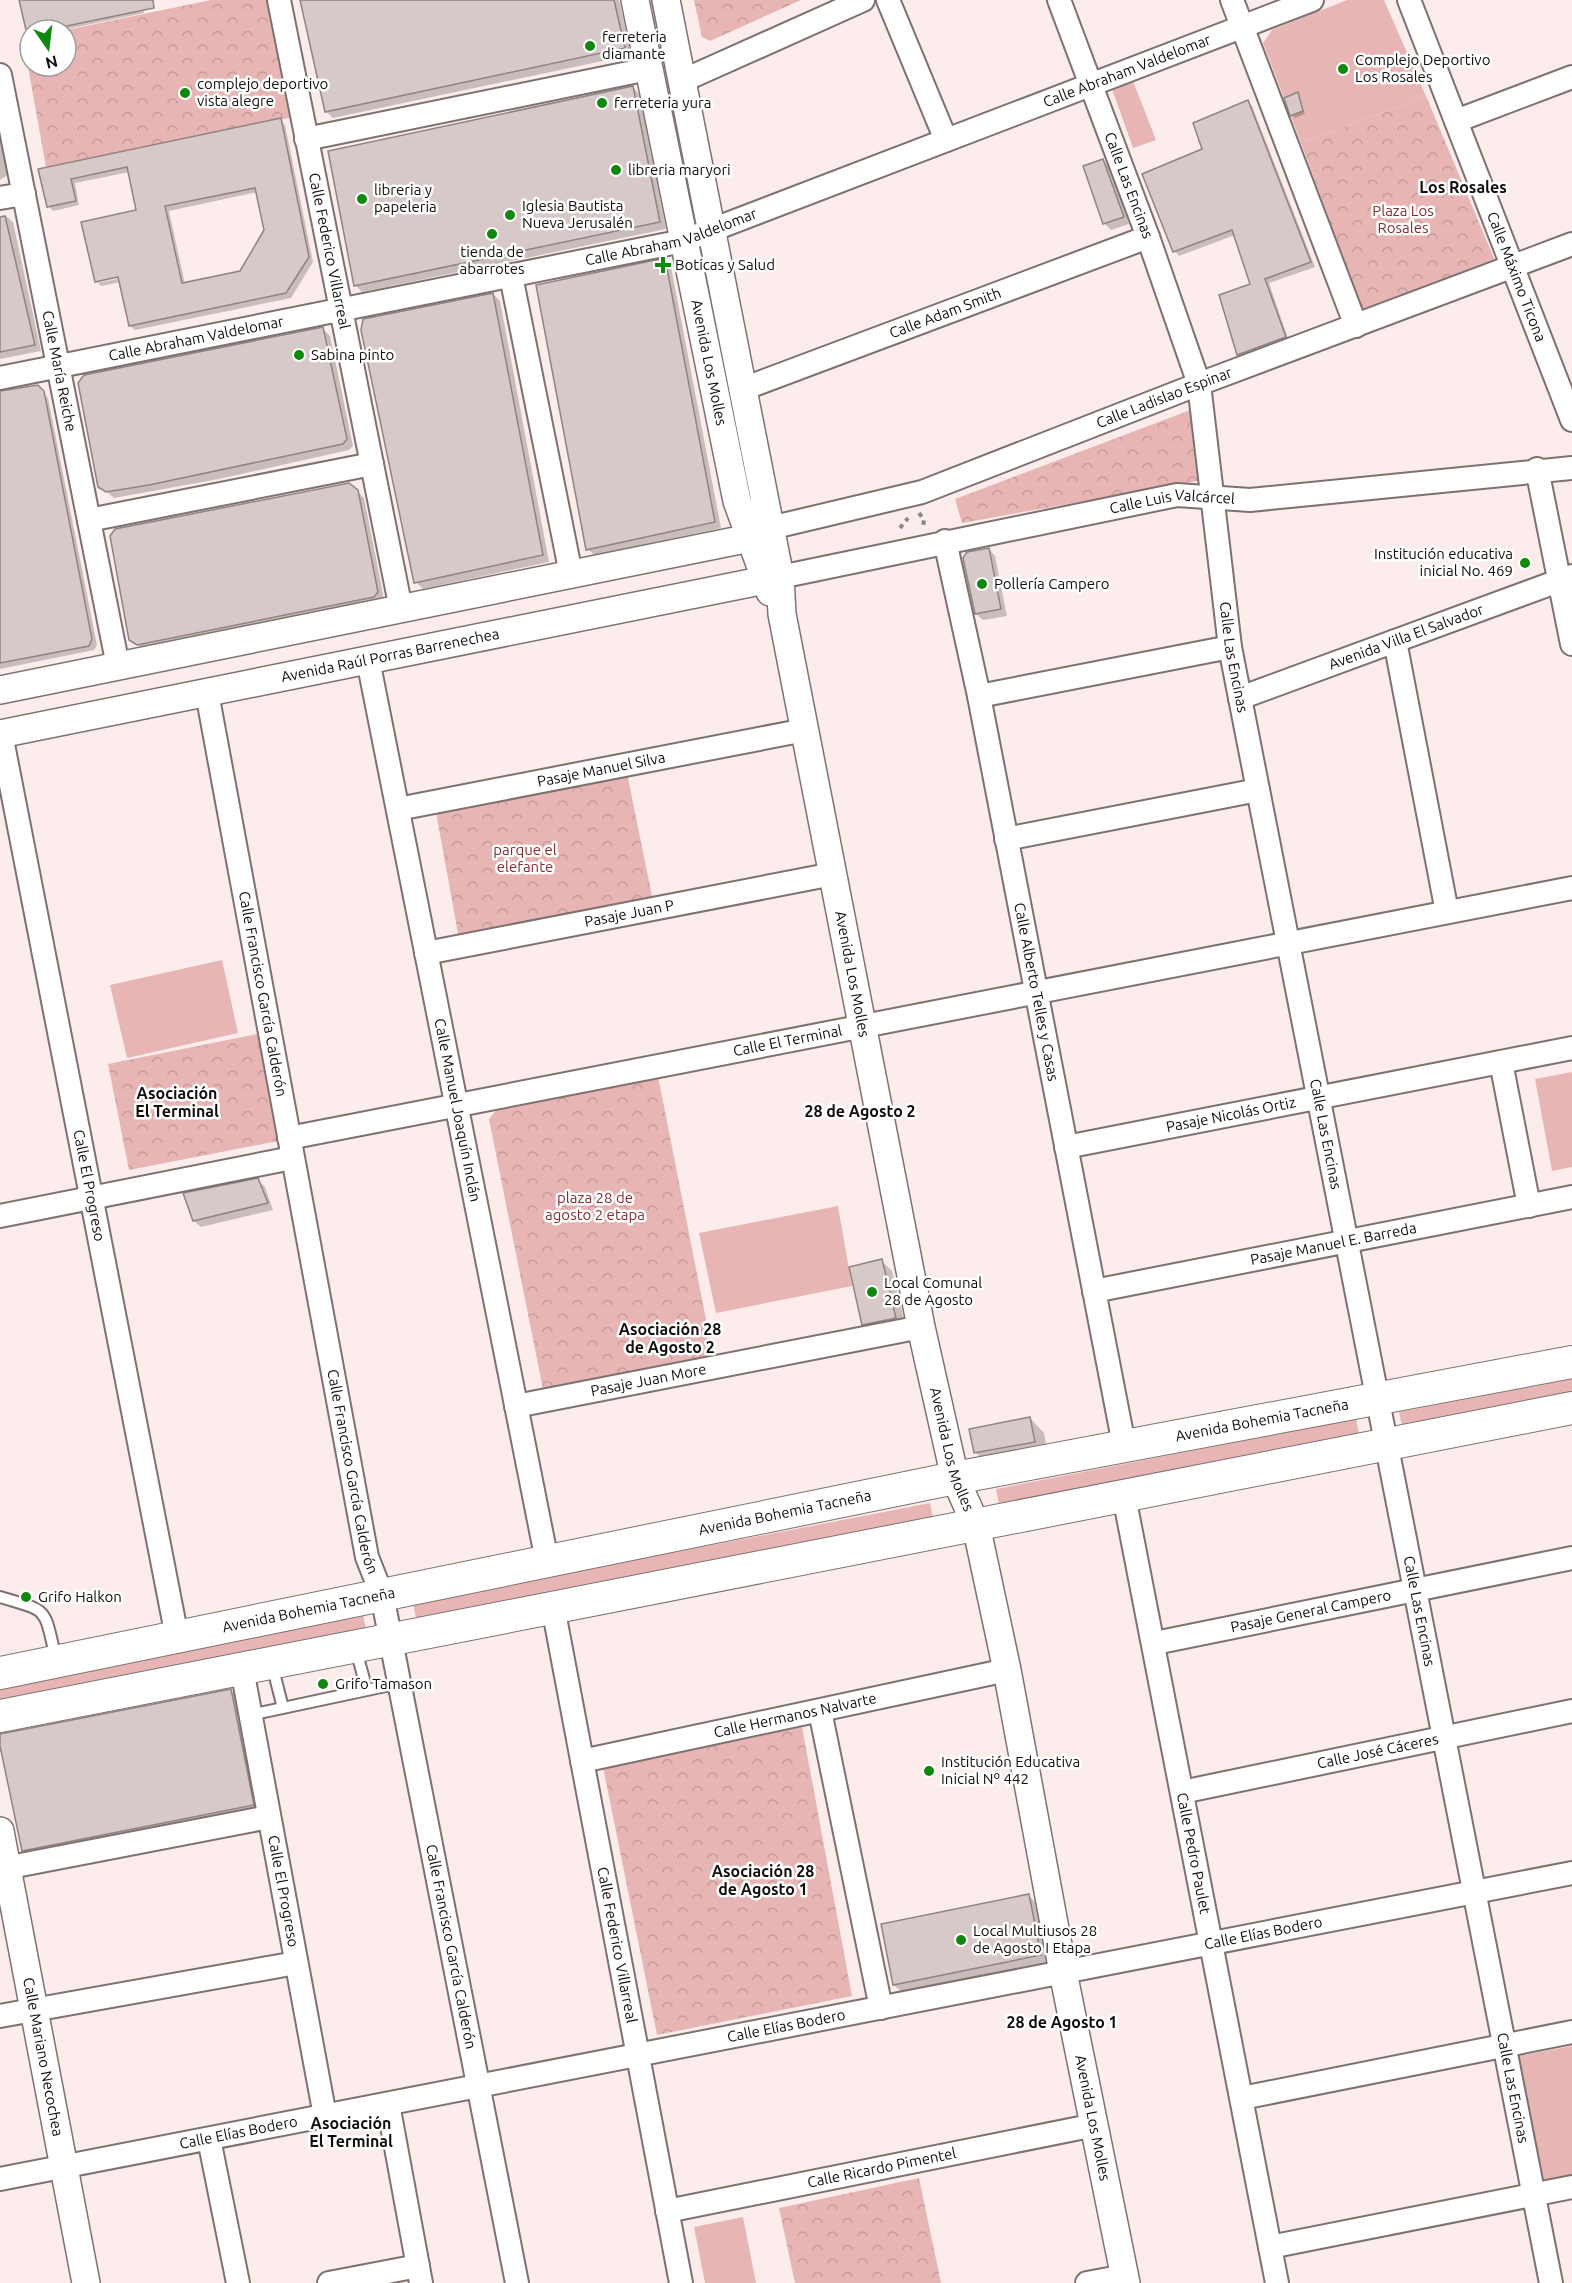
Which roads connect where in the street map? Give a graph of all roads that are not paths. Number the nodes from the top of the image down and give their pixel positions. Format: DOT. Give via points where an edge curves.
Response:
graph roads {
  1 [pos="279,0"];
  2 [pos="635,0"];
  3 [pos="666,0"];
  4 [pos="863,0"];
  5 [pos="888,0"];
  6 [pos="1059,0"];
  7 [pos="1232,0"];
  8 [pos="1312,0"];
  9 [pos="1409,0"];
  10 [pos="1242,27"];
  11 [pos="648,69"];
  12 [pos="0,75"];
  13 [pos="1572,77"];
  14 [pos="682,81"];
  15 [pos="1091,85"];
  16 [pos="1456,121"];
  17 [pos="306,139"];
  18 [pos="946,141"];
  19 [pos="24,194"];
  20 [pos="0,198"];
  21 [pos="712,230"];
  22 [pos="1148,237"];
  23 [pos="682,241"];
  24 [pos="1572,244"];
  25 [pos="1512,266"];
  26 [pos="511,276"];
  27 [pos="341,310"];
  28 [pos="1356,326"];
  29 [pos="58,367"];
  30 [pos="0,378"];
  31 [pos="1199,384"];
  32 [pos="743,389"];
  33 [pos="1572,420"];
  34 [pos="372,464"];
  35 [pos="1572,468"];
  36 [pos="1537,469"];
  37 [pos="1213,495"];
  38 [pos="89,520"];
  39 [pos="760,533"];
  40 [pos="945,541"];
  41 [pos="571,574"];
  42 [pos="1566,578"];
  43 [pos="772,579"];
  44 [pos="400,609"];
  45 [pos="1395,641"];
  46 [pos="1572,644"];
  47 [pos="1230,647"];
  48 [pos="368,660"];
  49 [pos="118,666"];
  50 [pos="0,690"];
  51 [pos="207,693"];
  52 [pos="979,696"];
  53 [pos="1240,698"];
  54 [pos="805,730"];
  55 [pos="1,734"];
  56 [pos="1258,790"];
  57 [pos="398,809"];
  58 [pos="1006,839"];
  59 [pos="833,874"];
  60 [pos="1572,888"];
  61 [pos="1447,912"];
  62 [pos="1288,943"];
  63 [pos="426,953"];
  64 [pos="1036,993"];
  65 [pos="862,1027"];
  66 [pos="1572,1048"];
  67 [pos="1501,1062"];
  68 [pos="1318,1097"];
  69 [pos="457,1106"];
  70 [pos="1066,1146"];
  71 [pos="290,1148"];
  72 [pos="1572,1197"];
  73 [pos="92,1199"];
  74 [pos="1529,1206"];
  75 [pos="0,1216"];
  76 [pos="1346,1242"];
  77 [pos="1094,1291"];
  78 [pos="921,1327"];
  79 [pos="1572,1362"];
  80 [pos="1376,1399"];
  81 [pos="516,1406"];
  82 [pos="1572,1408"];
  83 [pos="1385,1444"];
  84 [pos="1124,1445"];
  85 [pos="955,1478"];
  86 [pos="1124,1496"];
  87 [pos="975,1524"];
  88 [pos="1572,1558"];
  89 [pos="547,1562"];
  90 [pos="1414,1588"];
  91 [pos="382,1595"];
  92 [pos="0,1597"];
  93 [pos="553,1607"];
  94 [pos="177,1637"];
  95 [pos="391,1639"];
  96 [pos="1155,1643"];
  97 [pos="355,1646"];
  98 [pos="56,1661"];
  99 [pos="257,1666"];
  100 [pos="1007,1670"];
  101 [pos="0,1672"];
  102 [pos="400,1683"];
  103 [pos="367,1690"];
  104 [pos="283,1708"];
  105 [pos="820,1711"];
  106 [pos="1572,1711"];
  107 [pos="250,1715"];
  108 [pos="0,1716"];
  109 [pos="1443,1737"];
  110 [pos="582,1761"];
  111 [pos="1182,1792"];
  112 [pos="269,1817"];
  113 [pos="0,1831"];
  114 [pos="4,1868"];
  115 [pos="1572,1874"];
  116 [pos="1474,1892"];
  117 [pos="1212,1943"];
  118 [pos="297,1963"];
  119 [pos="1063,1972"];
  120 [pos="881,2008"];
  121 [pos="35,2009"];
  122 [pos="0,2016"];
  123 [pos="1572,2032"];
  124 [pos="1504,2046"];
  125 [pos="638,2055"];
  126 [pos="478,2086"];
  127 [pos="1242,2098"];
  128 [pos="388,2104"];
  129 [pos="325,2116"];
  130 [pos="1095,2126"];
  131 [pos="209,2139"];
  132 [pos="66,2166"];
  133 [pos="0,2179"];
  134 [pos="1572,2187"];
  135 [pos="1534,2195"];
  136 [pos="667,2211"];
  137 [pos="1270,2247"];
  138 [pos="419,2274"];
  139 [pos="1126,2279"];
  140 [pos="87,2283"];
  141 [pos="238,2283"];
  142 [pos="329,2283"];
  143 [pos="517,2283"];
  144 [pos="681,2283"];
  145 [pos="1087,2283"];
  146 [pos="1278,2283"];
  147 [pos="1551,2283"];
  1 -- 17 [label="street, Calle Federico Villarreal"];
  2 -- 11 [label="street, Avenida Los Molles"];
  3 -- 14 [label="street, Avenida Los Molles"];
  4 -- 14 [label="street"];
  5 -- 18 [label="street"];
  6 -- 15 [label="street, Calle Las Encinas"];
  7 -- 10 [label="street"];
  8 -- 10 [label="street, Calle Abraham Valdelomar"];
  9 -- 16 [label="street, Calle Máximo Ticona"];
  10 -- 15 [label="street, Calle Abraham Valdelomar"];
  10 -- 28 [label="street"];
  11 -- 17 [label="street"];
  11 -- 23 [label="street, Avenida Los Molles"];
  12 -- 19 [label="street, Calle María Reiche"];
  13 -- 16 [label="street"];
  14 -- 21 [label="street, Avenida Los Molles"];
  15 -- 18 [label="street, Calle Abraham Valdelomar"];
  15 -- 22 [label="street, Calle Las Encinas"];
  16 -- 25 [label="street, Calle Máximo Ticona"];
  17 -- 27 [label="street, Calle Federico Villarreal"];
  18 -- 21 [label="street, Calle Abraham Valdelomar"];
  19 -- 20 [label="street"];
  19 -- 29 [label="street, Calle María Reiche"];
  21 -- 23 [label="street, Calle Abraham Valdelomar"];
  21 -- 32 [label="street, Avenida Los Molles"];
  22 -- 31 [label="street, Calle Las Encinas"];
  22 -- 32 [label="street, Calle Adam Smith"];
  23 -- 26 [label="street, Calle Abraham Valdelomar"];
  23 -- 39 [label="street, Avenida Los Molles" via="737,501"];
  24 -- 25 [label="street, Calle Ladislao Espinar"];
  25 -- 28 [label="street, Calle Ladislao Espinar"];
  25 -- 33 [label="street, Calle Máximo Ticona"];
  26 -- 27 [label="street, Calle Abraham Valdelomar"];
  26 -- 41 [label="street"];
  27 -- 29 [label="street, Calle Abraham Valdelomar"];
  27 -- 34 [label="street, Calle Federico Villarreal"];
  28 -- 31 [label="street, Calle Ladislao Espinar"];
  29 -- 30 [label="street, Calle Abraham Valdelomar"];
  29 -- 38 [label="street, Calle María Reiche"];
  31 -- 37 [label="street, Calle Las Encinas"];
  31 -- 39 [label="street, Calle Ladislao Espinar" via="922,492"];
  32 -- 39 [label="street, Avenida Los Molles"];
  34 -- 38 [label="street"];
  34 -- 44 [label="street, Calle Federico Villarreal"];
  35 -- 36 [label="street, Calle Luis Valcárcel"];
  36 -- 37 [label="street, Calle Luis Valcárcel" via="1250,500"];
  36 -- 42 [label="street"];
  37 -- 40 [label="street, Calle Luis Valcárcel" via="1177,495"];
  37 -- 47 [label="street, Calle Las Encinas"];
  38 -- 49 [label="street, Calle María Reiche"];
  39 -- 41 [label="street"];
  39 -- 43 [label="street, Avenida Los Molles"];
  40 -- 43 [label="street, Calle Luis Valcárcel"];
  40 -- 52 [label="street, Calle Alberto Telles y Casas"];
  41 -- 44 [label="street"];
  42 -- 45 [label="street, Avenida Villa El Salvador"];
  42 -- 46 [label="street"];
  43 -- 48 [label="street, Avenida Raúl Porras Barrenechea"];
  43 -- 54 [label="street, Avenida Los Molles"];
  44 -- 49 [label="street"];
  45 -- 53 [label="street, Avenida Villa El Salvador"];
  45 -- 61 [label="street"];
  47 -- 52 [label="street"];
  47 -- 53 [label="street, Calle Las Encinas"];
  48 -- 51 [label="street, Avenida Raúl Porras Barrenechea"];
  48 -- 57 [label="street, Calle Manuel Joaquín Inclán"];
  49 -- 50 [label="street"];
  51 -- 55 [label="street, Avenida Raúl Porras Barrenechea"];
  51 -- 71 [label="street, Calle Francisco García Calderón"];
  52 -- 58 [label="street, Calle Alberto Telles y Casas"];
  53 -- 56 [label="street, Calle Las Encinas"];
  54 -- 57 [label="street, Pasaje Manuel Silva"];
  54 -- 59 [label="street, Avenida Los Molles"];
  55 -- 73 [label="street, Calle El Progreso"];
  56 -- 58 [label="street"];
  56 -- 62 [label="street, Calle Las Encinas"];
  57 -- 63 [label="street, Calle Manuel Joaquín Inclán"];
  58 -- 64 [label="street, Calle Alberto Telles y Casas"];
  59 -- 63 [label="street, Pasaje Juan P"];
  59 -- 65 [label="street, Avenida Los Molles"];
  60 -- 61 [label="street, Calle El Terminal"];
  61 -- 62 [label="street, Calle El Terminal"];
  62 -- 64 [label="street, Calle El Terminal"];
  62 -- 68 [label="street, Calle Las Encinas"];
  63 -- 69 [label="street, Calle Manuel Joaquín Inclán"];
  64 -- 65 [label="street, Calle El Terminal"];
  64 -- 70 [label="street, Calle Alberto Telles y Casas"];
  65 -- 69 [label="street, Calle El Terminal"];
  65 -- 78 [label="street, Avenida Los Molles"];
  66 -- 67 [label="street, Pasaje Nicolás Ortiz"];
  67 -- 68 [label="street, Pasaje Nicolás Ortiz"];
  67 -- 74 [label="street"];
  68 -- 70 [label="street, Pasaje Nicolás Ortiz"];
  68 -- 76 [label="street, Calle Las Encinas"];
  69 -- 71 [label="street, Calle El Terminal"];
  69 -- 81 [label="street, Calle Manuel Joaquín Inclán"];
  70 -- 77 [label="street, Calle Alberto Telles y Casas"];
  71 -- 73 [label="street, Calle El Terminal"];
  71 -- 91 [label="street, Calle Francisco García Calderón" via="368,1557"];
  72 -- 74 [label="street, Pasaje Manuel E. Barreda"];
  73 -- 75 [label="street, Calle El Terminal"];
  73 -- 94 [label="street, Calle El Progreso"];
  74 -- 76 [label="street, Pasaje Manuel E. Barreda"];
  76 -- 77 [label="street, Pasaje Manuel E. Barreda"];
  76 -- 80 [label="street, Calle Las Encinas"];
  77 -- 84 [label="street, Calle Alberto Telles y Casas"];
  78 -- 81 [label="street, Pasaje Juan More"];
  78 -- 85 [label="street, Avenida Los Molles"];
  79 -- 80 [label="main road, Avenida Bohemia Tacneña"];
  80 -- 83 [label="street, Calle Las Encinas"];
  80 -- 84 [label="main road, Avenida Bohemia Tacneña"];
  81 -- 89 [label="street, Calle Manuel Joaquín Inclán"];
  82 -- 83 [label="main road"];
  83 -- 86 [label="main road"];
  83 -- 90 [label="street, Calle Las Encinas"];
  84 -- 85 [label="main road, Avenida Bohemia Tacneña"];
  85 -- 87 [label="street, Avenida Los Molles"];
  85 -- 89 [label="main road, Avenida Bohemia Tacneña"];
  86 -- 87 [label="main road"];
  86 -- 96 [label="street, Calle Pedro Paulet"];
  87 -- 93 [label="main road"];
  87 -- 100 [label="street, Avenida Los Molles"];
  88 -- 90 [label="street, Pasaje General Campero"];
  89 -- 91 [label="main road, Avenida Bohemia Tacneña"];
  90 -- 96 [label="street, Pasaje General Campero"];
  90 -- 109 [label="street, Calle Las Encinas"];
  91 -- 94 [label="main road, Avenida Bohemia Tacneña"];
  91 -- 95 [label="street, Calle Francisco García Calderón"];
  92 -- 98 [label="lane" via="38,1608 45,1614"];
  93 -- 95 [label="main road"];
  93 -- 110 [label="street, Calle Federico Villarreal"];
  94 -- 98 [label="main road, Avenida Bohemia Tacneña"];
  95 -- 97 [label="main road"];
  95 -- 102 [label="street, Calle Francisco García Calderón"];
  96 -- 111 [label="street, Calle Pedro Paulet"];
  97 -- 99 [label="main road"];
  97 -- 103 [label="lane"];
  98 -- 101 [label="main road, Avenida Bohemia Tacneña"];
  99 -- 104 [label="lane"];
  99 -- 107 [label="street, Calle El Progreso"];
  99 -- 108 [label="main road"];
  100 -- 105 [label="street, Calle Hermanos Nalvarte"];
  100 -- 119 [label="street, Avenida Los Molles"];
  102 -- 103 [label="lane"];
  102 -- 126 [label="street, Calle Francisco García Calderón"];
  103 -- 104 [label="lane"];
  104 -- 107 [label="lane"];
  105 -- 110 [label="street, Calle Hermanos Nalvarte"];
  105 -- 120 [label="street"];
  106 -- 109 [label="street, Calle José Cáceres"];
  107 -- 112 [label="street, Calle El Progreso"];
  109 -- 111 [label="street, Calle José Cáceres"];
  109 -- 116 [label="street, Calle Las Encinas"];
  110 -- 125 [label="street, Calle Federico Villarreal"];
  111 -- 117 [label="street, Calle Pedro Paulet"];
  112 -- 114 [label="street"];
  112 -- 118 [label="street, Calle El Progreso"];
  113 -- 114 [label="street, Calle Mariano Necochea"];
  114 -- 121 [label="street, Calle Mariano Necochea"];
  115 -- 116 [label="street, Calle Elías Bodero"];
  116 -- 117 [label="street, Calle Elías Bodero"];
  116 -- 124 [label="street, Calle Las Encinas"];
  117 -- 119 [label="street, Calle Elías Bodero"];
  117 -- 127 [label="street, Calle Pedro Paulet"];
  118 -- 121 [label="street"];
  118 -- 129 [label="street, Calle El Progreso"];
  119 -- 120 [label="street, Calle Elías Bodero"];
  119 -- 130 [label="street, Avenida Los Molles"];
  120 -- 125 [label="street, Calle Elías Bodero"];
  121 -- 122 [label="street"];
  121 -- 132 [label="street, Calle Mariano Necochea"];
  123 -- 124 [label="street"];
  124 -- 127 [label="street"];
  124 -- 135 [label="street, Calle Las Encinas"];
  125 -- 126 [label="street, Calle Elías Bodero"];
  125 -- 136 [label="street, Calle Federico Villarreal"];
  126 -- 128 [label="street, Calle Elías Bodero"];
  126 -- 143 [label="street, Calle Francisco García Calderón"];
  127 -- 137 [label="street, Calle Pedro Paulet"];
  128 -- 129 [label="street, Calle Elías Bodero"];
  128 -- 138 [label="street"];
  129 -- 131 [label="street, Calle Elías Bodero"];
  130 -- 136 [label="street, Calle Ricardo Pimentel"];
  130 -- 139 [label="street, Avenida Los Molles"];
  131 -- 132 [label="street, Calle Elías Bodero"];
  131 -- 141 [label="street"];
  132 -- 133 [label="street, Calle Elías Bodero"];
  132 -- 140 [label="street, Calle Mariano Necochea"];
  134 -- 135 [label="street"];
  135 -- 137 [label="street"];
  135 -- 147 [label="street, Calle Las Encinas"];
  136 -- 144 [label="street, Calle Federico Villarreal"];
  137 -- 146 [label="street, Calle Pedro Paulet"];
  138 -- 142 [label="street"];
  139 -- 145 [label="street"];
}
